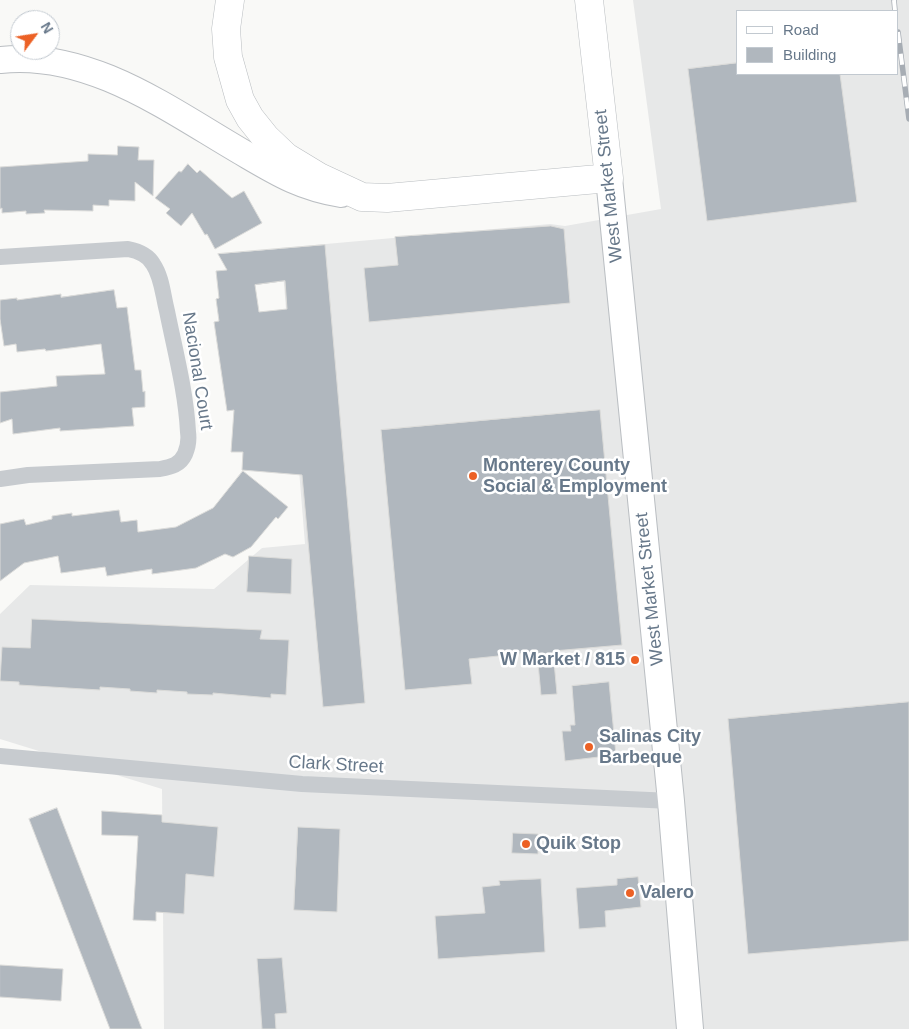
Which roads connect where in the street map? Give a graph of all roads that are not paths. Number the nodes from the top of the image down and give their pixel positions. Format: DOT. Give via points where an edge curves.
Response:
graph roads {
  1 [pos="230,0"];
  2 [pos="589,0"];
  3 [pos="0,60"];
  4 [pos="608,178"];
  5 [pos="362,197"];
  6 [pos="0,257"];
  7 [pos="0,480"];
  8 [pos="0,756"];
  9 [pos="671,802"];
  10 [pos="690,1029"];
  1 -- 5 [label="highway" via="226,29 228,57 240,100 250,118 286,157 319,178"];
  2 -- 4 [label="highway, West Market Street"];
  3 -- 5 [label="main road" via="39,61 75,67 108,78 139,92 287,178 317,190"];
  4 -- 5 [label="highway" via="387,198"];
  4 -- 9 [label="main road, West Market Street"];
  6 -- 7 [label="street, Nacional Court" via="128,248 138,250 152,261 160,280 173,340 188,440 185,454 170,468 28,475"];
  8 -- 9 [label="street, Clark Street" via="302,784"];
  9 -- 10 [label="main road, West Market Street"];
}
